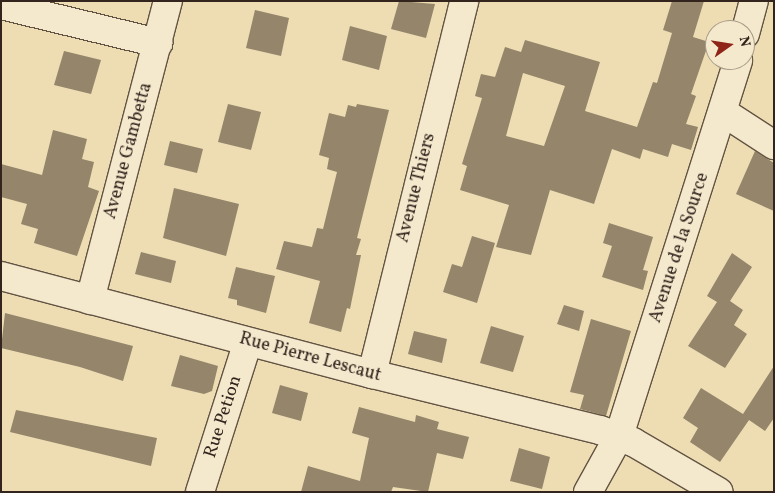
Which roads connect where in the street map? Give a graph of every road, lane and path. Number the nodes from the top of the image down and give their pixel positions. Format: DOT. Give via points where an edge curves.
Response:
graph roads {
  1 [pos="168,1"];
  2 [pos="464,1"];
  3 [pos="754,1"];
  4 [pos="1,5"];
  5 [pos="749,20"];
  6 [pos="158,44"];
  7 [pos="735,70"];
  8 [pos="723,112"];
  9 [pos="774,145"];
  10 [pos="1,276"];
  11 [pos="90,300"];
  12 [pos="248,342"];
  13 [pos="372,374"];
  14 [pos="619,436"];
  15 [pos="200,492"];
  16 [pos="588,492"];
  17 [pos="719,492"];
  1 -- 6 [label="street, Avenue Gambetta"];
  2 -- 13 [label="street, Avenue Thiers"];
  3 -- 5 [label="street"];
  4 -- 6 [label="street"];
  6 -- 11 [label="street, Avenue Gambetta"];
  7 -- 8 [label="street, Avenue de la Source"];
  8 -- 9 [label="street"];
  8 -- 14 [label="street, Avenue de la Source"];
  10 -- 11 [label="street, Rue Pierre Lescaut"];
  11 -- 12 [label="street, Rue Pierre Lescaut"];
  12 -- 13 [label="street, Rue Pierre Lescaut"];
  12 -- 15 [label="street, Rue Petion"];
  13 -- 14 [label="street, Rue Pierre Lescaut"];
  14 -- 16 [label="street, Avenue de la Source"];
  14 -- 17 [label="street, Rue Pierre Lescaut"];
}
